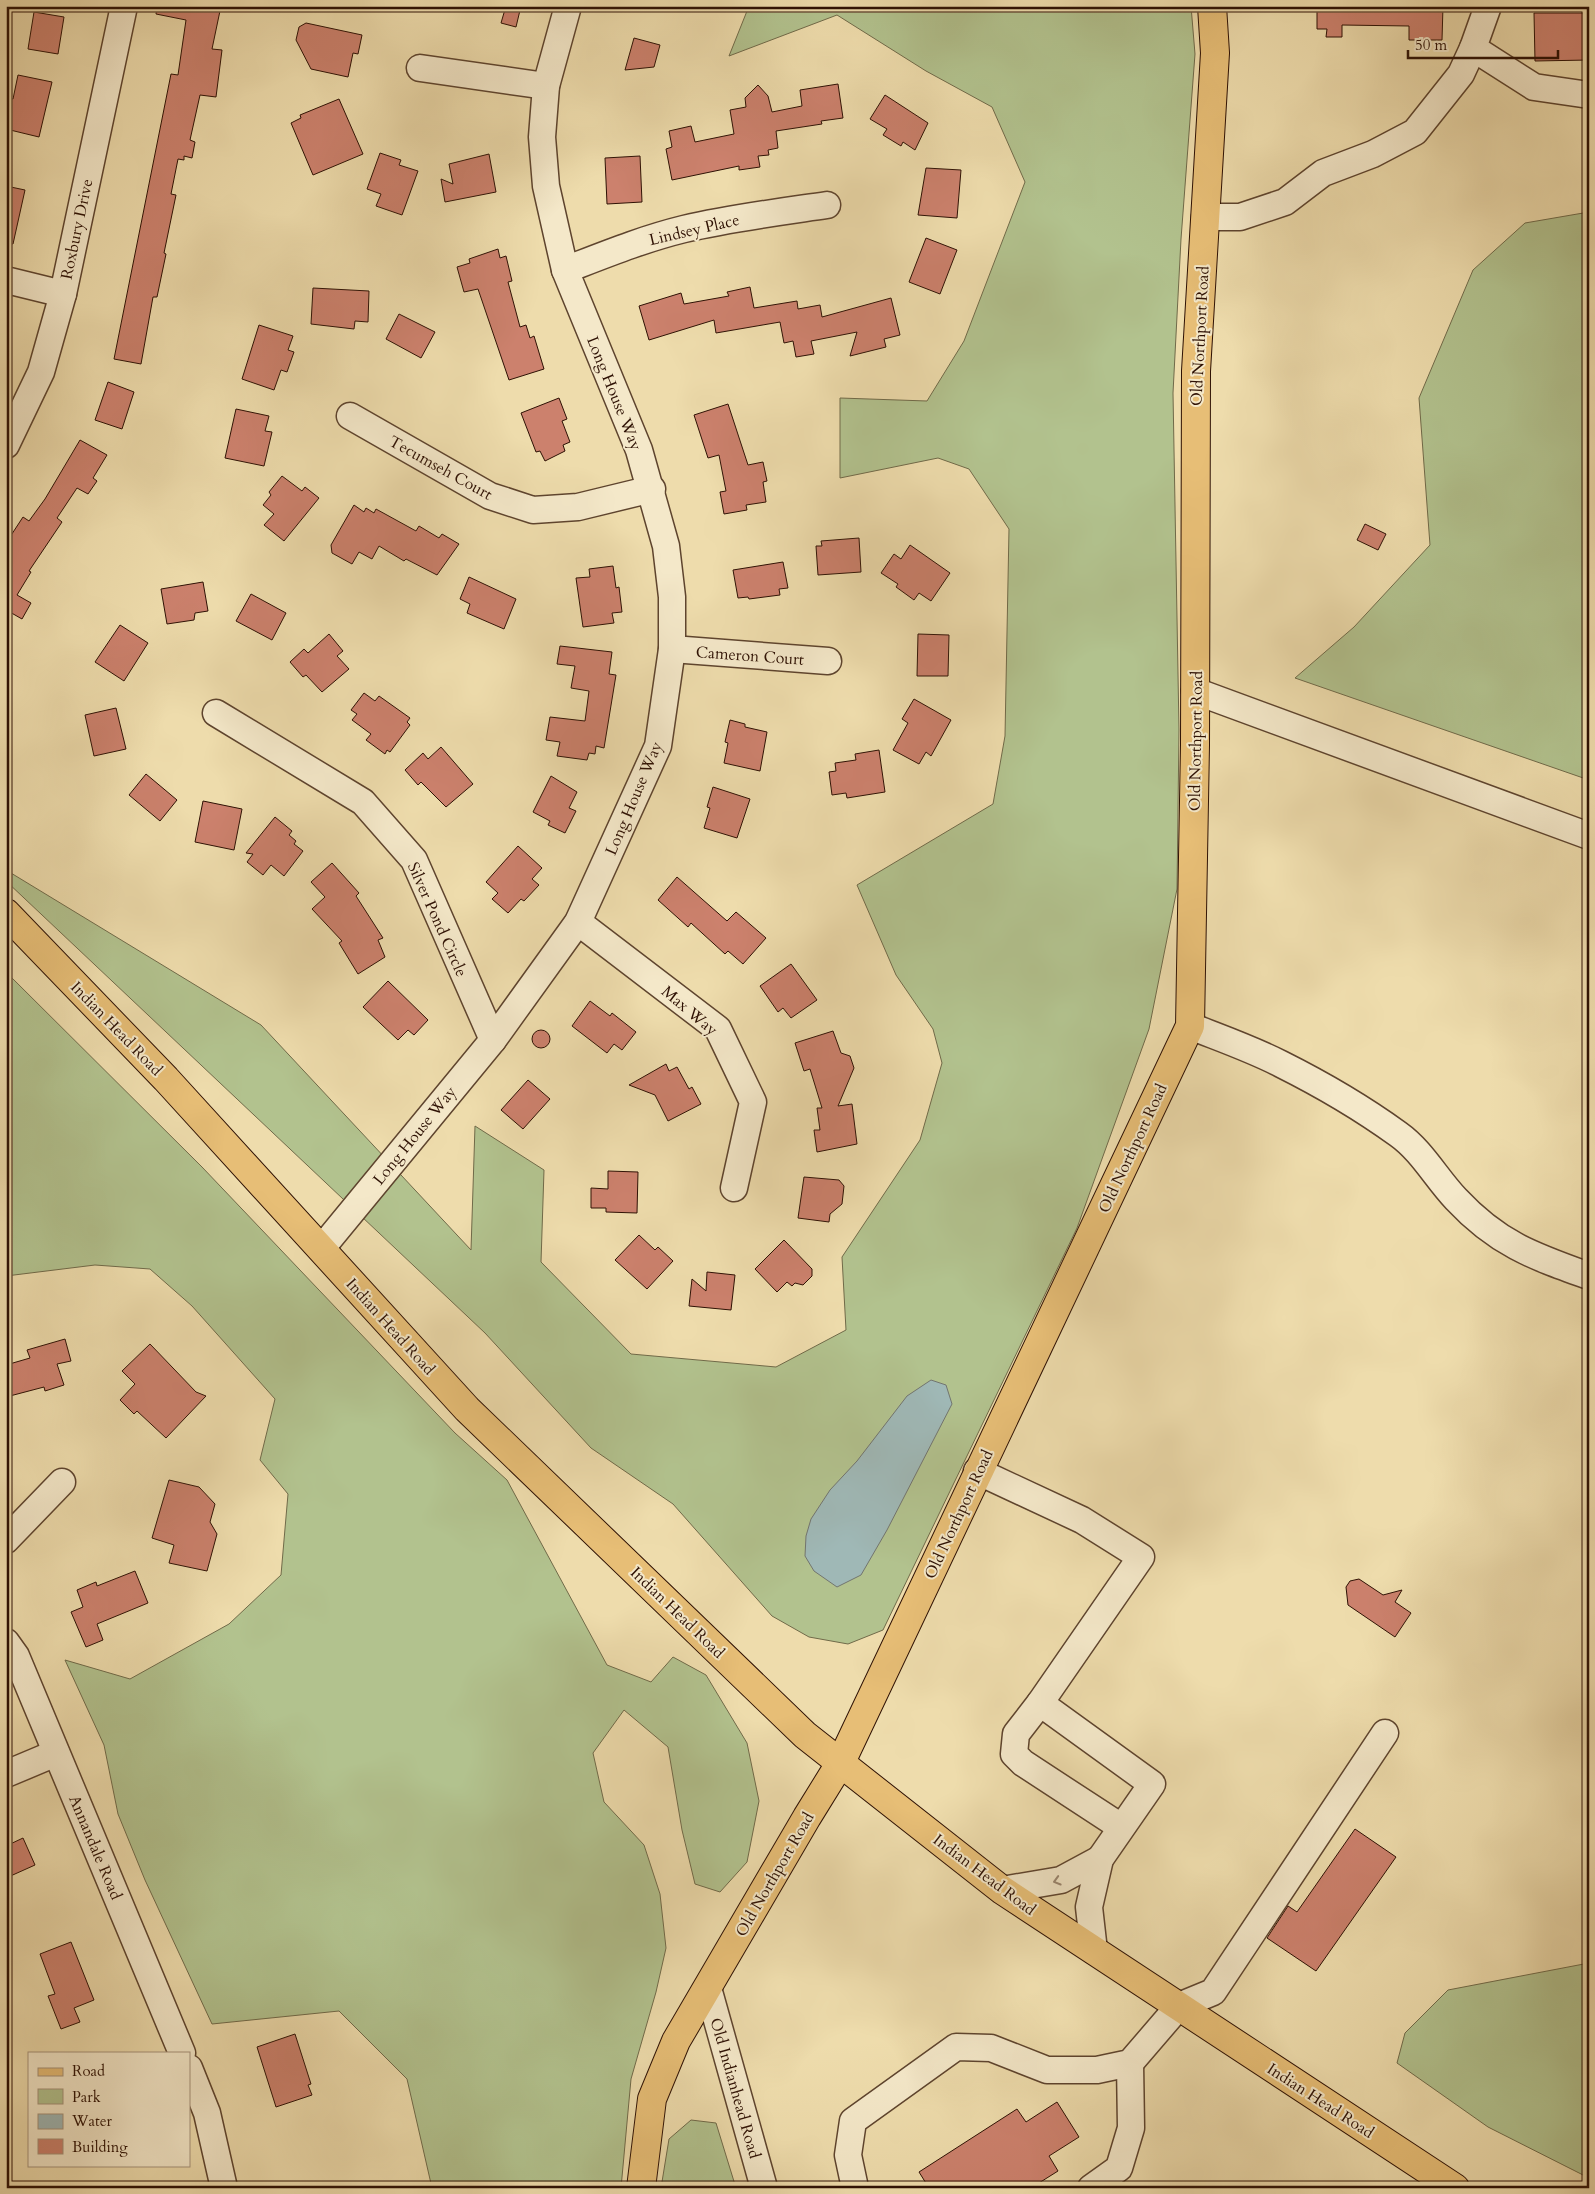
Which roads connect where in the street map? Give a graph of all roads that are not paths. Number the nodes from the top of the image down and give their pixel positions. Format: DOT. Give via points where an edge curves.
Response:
graph roads {
  1 [pos="124,6"];
  2 [pos="568,6"];
  3 [pos="1212,6"];
  4 [pos="1488,6"];
  5 [pos="1472,48"];
  6 [pos="420,68"];
  7 [pos="546,86"];
  8 [pos="1589,95"];
  9 [pos="827,205"];
  10 [pos="1205,217"];
  11 [pos="565,270"];
  12 [pos="6,280"];
  13 [pos="62,294"];
  14 [pos="350,416"];
  15 [pos="6,444"];
  16 [pos="652,489"];
  17 [pos="672,650"];
  18 [pos="828,661"];
  19 [pos="1196,692"];
  20 [pos="216,713"];
  21 [pos="1589,836"];
  22 [pos="6,913"];
  23 [pos="578,922"];
  24 [pos="1190,1026"];
  25 [pos="493,1040"];
  26 [pos="734,1188"];
  27 [pos="321,1249"];
  28 [pos="1589,1276"];
  29 [pos="978,1471"];
  30 [pos="62,1482"];
  31 [pos="6,1540"];
  32 [pos="6,1642"];
  33 [pos="1040,1704"];
  34 [pos="1385,1733"];
  35 [pos="56,1753"];
  36 [pos="841,1762"];
  37 [pos="6,1774"];
  38 [pos="1122,1826"];
  39 [pos="1100,1859"];
  40 [pos="1002,1890"];
  41 [pos="1094,1950"];
  42 [pos="708,1988"];
  43 [pos="1179,2006"];
  44 [pos="182,2052"];
  45 [pos="1130,2063"];
  46 [pos="190,2070"];
  47 [pos="224,2188"];
  48 [pos="642,2188"];
  49 [pos="764,2188"];
  50 [pos="855,2188"];
  51 [pos="1091,2188"];
  52 [pos="1455,2188"];
  1 -- 13 [label="street, Roxbury Drive"];
  2 -- 7 [label="street, Long House Way"];
  3 -- 10 [label="main road, Old Northport Road" via="1215,53"];
  4 -- 5 [label="street"];
  5 -- 8 [label="street" via="1534,88"];
  5 -- 10 [label="street" via="1461,74 1415,132 1373,154 1324,173 1285,202 1240,217"];
  6 -- 7 [label="street"];
  7 -- 11 [label="street, Long House Way" via="542,137 546,186"];
  9 -- 11 [label="street, Lindsey Place" via="684,229 635,243"];
  10 -- 19 [label="main road, Old Northport Road" via="1196,371"];
  11 -- 16 [label="street, Long House Way"];
  12 -- 13 [label="street"];
  13 -- 15 [label="street, Roxbury Drive" via="41,372"];
  14 -- 16 [label="street, Tecumseh Court" via="490,496 533,510 578,507"];
  16 -- 17 [label="street, Long House Way" via="666,546 672,597"];
  17 -- 18 [label="street, Cameron Court"];
  17 -- 23 [label="street, Long House Way" via="658,746"];
  19 -- 21 [label="street"];
  19 -- 24 [label="main road, Old Northport Road"];
  20 -- 25 [label="street, Silver Pond Circle" via="363,802 414,860"];
  22 -- 27 [label="main road, Indian Head Road" via="166,1079"];
  23 -- 25 [label="street, Long House Way"];
  23 -- 26 [label="street, Max Way" via="718,1030 753,1102"];
  24 -- 28 [label="street" via="1280,1064 1366,1113 1400,1135 1454,1197 1492,1232 1516,1248"];
  24 -- 29 [label="main road, Old Northport Road"];
  25 -- 27 [label="street, Long House Way"];
  27 -- 36 [label="main road, Indian Head Road" via="467,1409 805,1735"];
  29 -- 33 [label="street" via="1082,1520 1141,1557"];
  29 -- 36 [label="main road, Old Northport Road"];
  30 -- 31 [label="street"];
  32 -- 35 [label="street, Annandale Road" via="16,1656"];
  33 -- 38 [label="street" via="1016,1734 1014,1754"];
  33 -- 38 [label="street" via="1152,1784"];
  34 -- 43 [label="street" via="1213,1992"];
  35 -- 37 [label="street"];
  35 -- 44 [label="street, Annandale Road"];
  36 -- 40 [label="main road, Indian Head Road"];
  36 -- 42 [label="main road, Old Northport Road"];
  38 -- 39 [label="street"];
  39 -- 40 [label="street, one-way" via="1061,1880"];
  39 -- 41 [label="street" via="1089,1907"];
  40 -- 41 [label="main road, Indian Head Road"];
  41 -- 43 [label="main road, Indian Head Road"];
  42 -- 48 [label="main road, Old Northport Road" via="676,2041 652,2099"];
  42 -- 49 [label="street, Old Indianhead Road"];
  43 -- 45 [label="street"];
  43 -- 52 [label="main road, Indian Head Road"];
  45 -- 50 [label="street" via="1097,2070 1047,2070 991,2048 956,2047 852,2121 848,2155"];
  45 -- 51 [label="street" via="1131,2128 1119,2168"];
  46 -- 47 [label="street" via="207,2113"];
}
